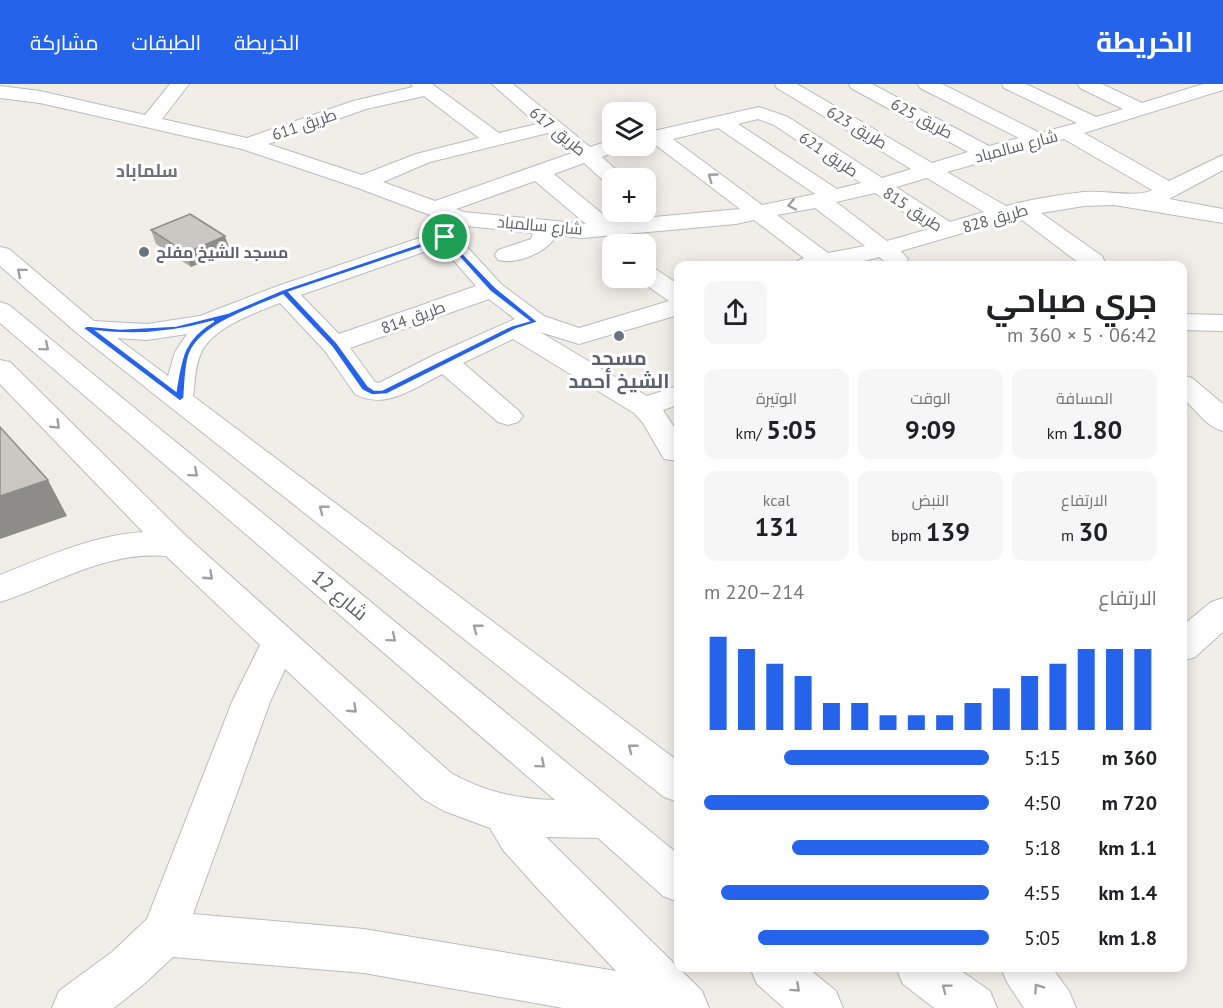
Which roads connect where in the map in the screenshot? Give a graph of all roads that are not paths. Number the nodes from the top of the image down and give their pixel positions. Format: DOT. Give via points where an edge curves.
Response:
graph roads {
  1 [pos="57,84"];
  2 [pos="180,84"];
  3 [pos="501,84"];
  4 [pos="784,84"];
  5 [pos="858,84"];
  6 [pos="927,84"];
  7 [pos="1011,84"];
  8 [pos="1087,84"];
  9 [pos="1175,84"];
  10 [pos="1223,84"];
  11 [pos="422,87"];
  12 [pos="0,92"];
  13 [pos="1196,93"];
  14 [pos="40,97"];
  15 [pos="829,110"];
  16 [pos="1141,110"];
  17 [pos="773,118"];
  18 [pos="150,121"];
  19 [pos="722,122"];
  20 [pos="1096,123"];
  21 [pos="553,126"];
  22 [pos="1067,132"];
  23 [pos="656,137"];
  24 [pos="1036,139"];
  25 [pos="495,140"];
  26 [pos="656,141"];
  27 [pos="248,144"];
  28 [pos="602,149"];
  29 [pos="986,153"];
  30 [pos="587,154"];
  31 [pos="1223,161"];
  32 [pos="603,168"];
  33 [pos="930,171"];
  34 [pos="538,172"];
  35 [pos="363,182"];
  36 [pos="878,186"];
  37 [pos="1168,190"];
  38 [pos="825,198"];
  39 [pos="1148,202"];
  40 [pos="433,209"];
  41 [pos="759,212"];
  42 [pos="1012,212"];
  43 [pos="656,216"];
  44 [pos="1223,216"];
  45 [pos="664,224"];
  46 [pos="544,226"];
  47 [pos="452,227"];
  48 [pos="593,229"];
  49 [pos="948,231"];
  50 [pos="602,239"];
  51 [pos="884,249"];
  52 [pos="0,254"];
  53 [pos="507,255"];
  54 [pos="813,261"];
  55 [pos="833,261"];
  56 [pos="898,261"];
  57 [pos="1093,261"];
  58 [pos="656,281"];
  59 [pos="492,289"];
  60 [pos="284,292"];
  61 [pos="674,293"];
  62 [pos="674,308"];
  63 [pos="0,310"];
  64 [pos="231,314"];
  65 [pos="1187,322"];
  66 [pos="1223,323"];
  67 [pos="524,325"];
  68 [pos="87,328"];
  69 [pos="334,345"];
  70 [pos="444,361"];
  71 [pos="0,368"];
  72 [pos="1187,388"];
  73 [pos="674,396"];
  74 [pos="180,398"];
  75 [pos="644,407"];
  76 [pos="508,417"];
  77 [pos="1223,422"];
  78 [pos="674,450"];
  79 [pos="129,497"];
  80 [pos="175,545"];
  81 [pos="84,556"];
  82 [pos="0,589"];
  83 [pos="1223,611"];
  84 [pos="280,642"];
  85 [pos="1187,643"];
  86 [pos="674,780"];
  87 [pos="504,815"];
  88 [pos="607,819"];
  89 [pos="674,878"];
  90 [pos="164,934"];
  91 [pos="778,972"];
  92 [pos="924,972"];
  93 [pos="1027,972"];
  94 [pos="683,1006"];
  95 [pos="76,1008"];
  96 [pos="819,1008"];
  97 [pos="973,1008"];
  98 [pos="1052,1008"];
  1 -- 14 [label="street"];
  2 -- 18 [label="street"];
  3 -- 21 [label="street, طريق 617"];
  4 -- 15 [label="street, طريق 623"];
  5 -- 29 [label="street, طريق 625"];
  6 -- 24 [label="street"];
  7 -- 20 [label="street"];
  8 -- 16 [label="street"];
  9 -- 13 [label="street"];
  10 -- 13 [label="street, شارع سالمباد"];
  11 -- 25 [label="street"];
  11 -- 27 [label="street, طريق 611" via="353,98"];
  12 -- 14 [label="street, شارع سالمباد"];
  13 -- 16 [label="street, شارع سالمباد"];
  14 -- 18 [label="street, شارع سالمباد"];
  15 -- 17 [label="street, طريق 621"];
  15 -- 33 [label="street, طريق 623"];
  16 -- 20 [label="street, شارع سالمباد"];
  17 -- 19 [label="street" via="759,113"];
  17 -- 36 [label="street, طريق 621"];
  18 -- 27 [label="street, شارع سالمباد"];
  19 -- 23 [label="street"];
  19 -- 38 [label="street"];
  20 -- 22 [label="street, شارع سالمباد"];
  21 -- 25 [label="street"];
  21 -- 30 [label="street, طريق 617"];
  22 -- 24 [label="street, شارع سالمباد"];
  22 -- 37 [label="street"];
  24 -- 29 [label="street, شارع سالمباد"];
  25 -- 35 [label="street" via="423,158"];
  41 -- 26 [label="street, one-way"];
  27 -- 35 [label="street, شارع سالمباد"];
  28 -- 30 [label="street"];
  29 -- 33 [label="street, شارع سالمباد"];
  30 -- 32 [label="street, طريق 617"];
  30 -- 34 [label="street"];
  31 -- 37 [label="street"];
  33 -- 36 [label="street, شارع سالمباد"];
  33 -- 42 [label="street"];
  34 -- 40 [label="street"];
  34 -- 48 [label="street"];
  35 -- 40 [label="street, شارع سالمباد"];
  36 -- 38 [label="street, شارع سالمباد"];
  36 -- 49 [label="street, طريق 815"];
  37 -- 39 [label="street"];
  38 -- 41 [label="street, شارع سالمباد, one-way"];
  38 -- 51 [label="street"];
  39 -- 42 [label="street, طريق 828" via="1084,199"];
  39 -- 44 [label="street, طريق 828"];
  40 -- 47 [label="street, شارع سالمباد"];
  41 -- 45 [label="street, شارع سالمباد"];
  41 -- 54 [label="street"];
  42 -- 49 [label="street, طريق 828"];
  42 -- 57 [label="street"];
  43 -- 45 [label="street"];
  45 -- 48 [label="street, شارع سالمباد"];
  46 -- 47 [label="street, شارع سالمباد"];
  46 -- 48 [label="street, شارع سالمباد"];
  46 -- 53 [label="street" via="545,236 539,244"];
  47 -- 59 [label="street"];
  47 -- 60 [label="street"];
  48 -- 50 [label="street"];
  49 -- 51 [label="street, طريق 828"];
  51 -- 55 [label="street, طريق 828"];
  51 -- 56 [label="street"];
  68 -- 52 [label="street, one-way"];
  58 -- 61 [label="street"];
  59 -- 67 [label="street"];
  59 -- 69 [label="street, طريق 814"];
  60 -- 64 [label="street"];
  60 -- 69 [label="street"];
  62 -- 67 [label="street" via="579,336"];
  63 -- 88 [label="street, شارع 12, one-way"];
  64 -- 68 [label="street" via="176,329 147,332"];
  64 -- 74 [label="street" via="195,340 185,355"];
  65 -- 66 [label="street"];
  67 -- 70 [label="street"];
  67 -- 75 [label="street"];
  68 -- 74 [label="street"];
  69 -- 70 [label="street" via="372,392 384,392"];
  70 -- 76 [label="street"];
  71 -- 79 [label="street, one-way"];
  72 -- 77 [label="street"];
  73 -- 75 [label="street"];
  86 -- 74 [label="street, one-way"];
  75 -- 78 [label="street"];
  79 -- 80 [label="street"];
  79 -- 81 [label="street" via="118,527"];
  80 -- 81 [label="street" via="141,542"];
  80 -- 84 [label="street, one-way"];
  81 -- 82 [label="street"];
  83 -- 85 [label="street"];
  84 -- 87 [label="street, one-way" via="437,786 480,808"];
  84 -- 90 [label="street" via="251,702"];
  87 -- 88 [label="street" via="534,820"];
  87 -- 94 [label="street" via="553,875"];
  88 -- 89 [label="street, شارع 12"];
  90 -- 94 [label="street" via="364,951"];
  90 -- 95 [label="street"];
  91 -- 96 [label="street, one-way"];
  97 -- 92 [label="street, one-way"];
  98 -- 93 [label="street, one-way"];
}
